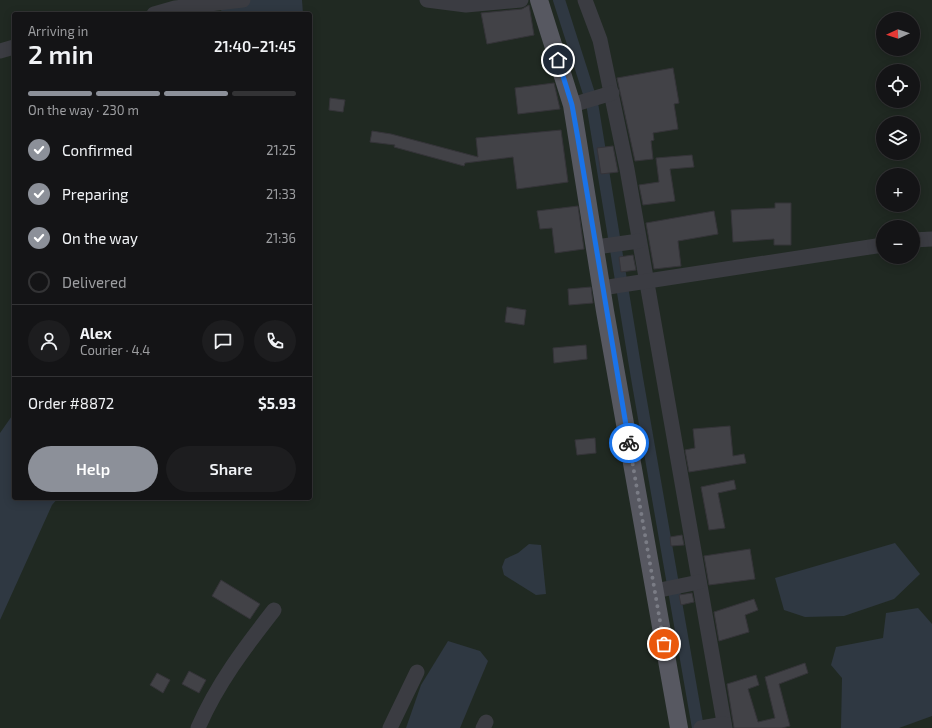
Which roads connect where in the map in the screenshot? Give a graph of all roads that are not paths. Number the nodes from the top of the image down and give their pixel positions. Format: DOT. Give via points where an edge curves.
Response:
graph roads {
  1 [pos="243,0"];
  2 [pos="427,0"];
  3 [pos="521,0"];
  4 [pos="538,0"];
  5 [pos="585,0"];
  6 [pos="161,12"];
  7 [pos="12,48"];
  8 [pos="0,51"];
  9 [pos="607,94"];
  10 [pos="578,103"];
  11 [pos="932,239"];
  12 [pos="920,240"];
  13 [pos="634,241"];
  14 [pos="604,246"];
  15 [pos="876,246"];
  16 [pos="643,281"];
  17 [pos="602,288"];
  18 [pos="699,582"];
  19 [pos="655,590"];
  20 [pos="274,610"];
  21 [pos="417,672"];
  22 [pos="716,726"];
  23 [pos="198,728"];
  24 [pos="390,728"];
  25 [pos="679,728"];
  1 -- 6 [label="street"];
  2 -- 3 [label="street" via="466,5"];
  4 -- 10 [label="main road"];
  5 -- 9 [label="street" via="600,40"];
  7 -- 8 [label="street"];
  9 -- 10 [label="street"];
  9 -- 13 [label="street"];
  10 -- 14 [label="main road"];
  11 -- 12 [label="street"];
  13 -- 14 [label="street"];
  13 -- 16 [label="street"];
  14 -- 17 [label="main road"];
  15 -- 16 [label="street"];
  16 -- 17 [label="street"];
  16 -- 18 [label="street"];
  17 -- 19 [label="main road"];
  18 -- 19 [label="street"];
  18 -- 22 [label="street"];
  19 -- 25 [label="main road"];
  20 -- 23 [label="street" via="234,661"];
  21 -- 24 [label="street"];
}
